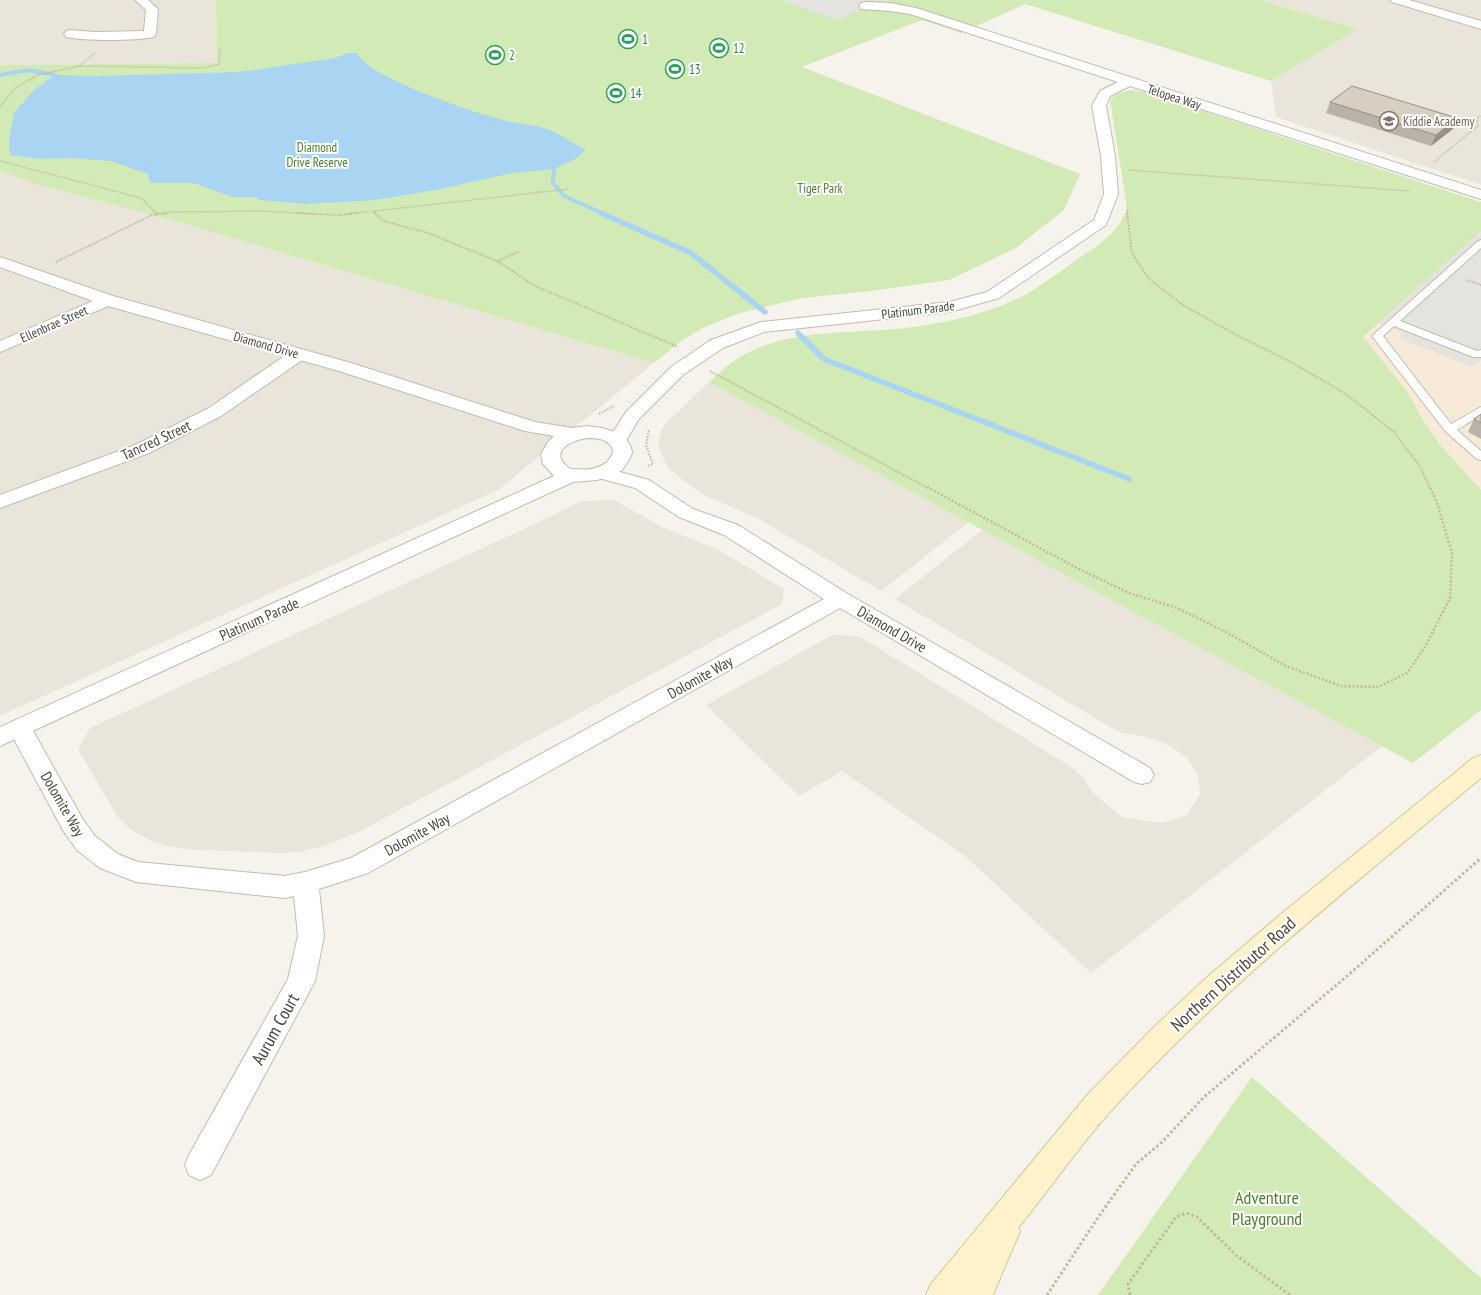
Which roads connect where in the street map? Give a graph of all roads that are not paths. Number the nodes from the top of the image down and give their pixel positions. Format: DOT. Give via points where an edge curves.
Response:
graph roads {
  1 [pos="141,0"];
  2 [pos="1396,0"];
  3 [pos="865,6"];
  4 [pos="1481,25"];
  5 [pos="70,34"];
  6 [pos="1128,82"];
  7 [pos="1481,195"];
  8 [pos="1481,243"];
  9 [pos="0,262"];
  10 [pos="107,300"];
  11 [pos="1393,322"];
  12 [pos="0,347"];
  13 [pos="1481,352"];
  14 [pos="300,354"];
  15 [pos="1481,410"];
  16 [pos="632,416"];
  17 [pos="595,424"];
  18 [pos="532,427"];
  19 [pos="1450,430"];
  20 [pos="573,434"];
  21 [pos="619,449"];
  22 [pos="1481,457"];
  23 [pos="552,460"];
  24 [pos="602,473"];
  25 [pos="572,475"];
  26 [pos="642,484"];
  27 [pos="518,501"];
  28 [pos="0,502"];
  29 [pos="840,599"];
  30 [pos="10,732"];
  31 [pos="1481,764"];
  32 [pos="1142,775"];
  33 [pos="305,883"];
  34 [pos="200,1165"];
  35 [pos="1012,1211"];
  36 [pos="942,1295"];
  37 [pos="977,1295"];
  1 -- 5 [label="street" via="152,9 150,34"];
  2 -- 4 [label="street"];
  3 -- 6 [label="street, Telopea Way" via="912,11"];
  6 -- 7 [label="street, Telopea Way"];
  6 -- 16 [label="street, Platinum Parade" via="1105,94 1099,106 1108,156 1111,194 1101,222 993,295 950,307 761,327 717,344 677,371"];
  8 -- 11 [label="lane"];
  9 -- 10 [label="street, Diamond Drive"];
  10 -- 12 [label="street, Ellenbrae Street"];
  10 -- 14 [label="street, Diamond Drive"];
  11 -- 13 [label="lane" via="1477,355"];
  11 -- 19 [label="lane" via="1377,336"];
  14 -- 18 [label="street, Diamond Drive"];
  14 -- 28 [label="street, Tancred Street" via="215,412 142,449"];
  15 -- 19 [label="lane"];
  16 -- 17 [label="street, Platinum Parade"];
  16 -- 21 [label="street, Platinum Parade"];
  17 -- 20 [label="street"];
  17 -- 21 [label="street" via="611,437"];
  18 -- 20 [label="street, Diamond Drive"];
  18 -- 23 [label="street"];
  19 -- 22 [label="lane"];
  20 -- 23 [label="street" via="556,444"];
  21 -- 24 [label="street" via="618,463"];
  21 -- 26 [label="street, Diamond Drive"];
  23 -- 25 [label="street" via="564,474"];
  23 -- 27 [label="street, Platinum Parade"];
  24 -- 25 [label="street"];
  24 -- 26 [label="street, Diamond Drive"];
  25 -- 27 [label="street, Platinum Parade"];
  26 -- 29 [label="street, Diamond Drive" via="686,513 731,530"];
  27 -- 30 [label="street, Platinum Parade"];
  29 -- 32 [label="street, Diamond Drive"];
  29 -- 33 [label="street, Dolomite Way" via="359,866"];
  30 -- 33 [label="street, Dolomite Way" via="86,843 109,861 136,872 168,876 284,887"];
  31 -- 35 [label="main road, Northern Distributor Road" via="1290,922 1163,1037 1098,1104"];
  33 -- 34 [label="street, Aurum Court" via="311,936 301,981"];
  35 -- 36 [label="main road, Northern Distributor Road"];
  35 -- 37 [label="main road, Northern Distributor Road"];
}
